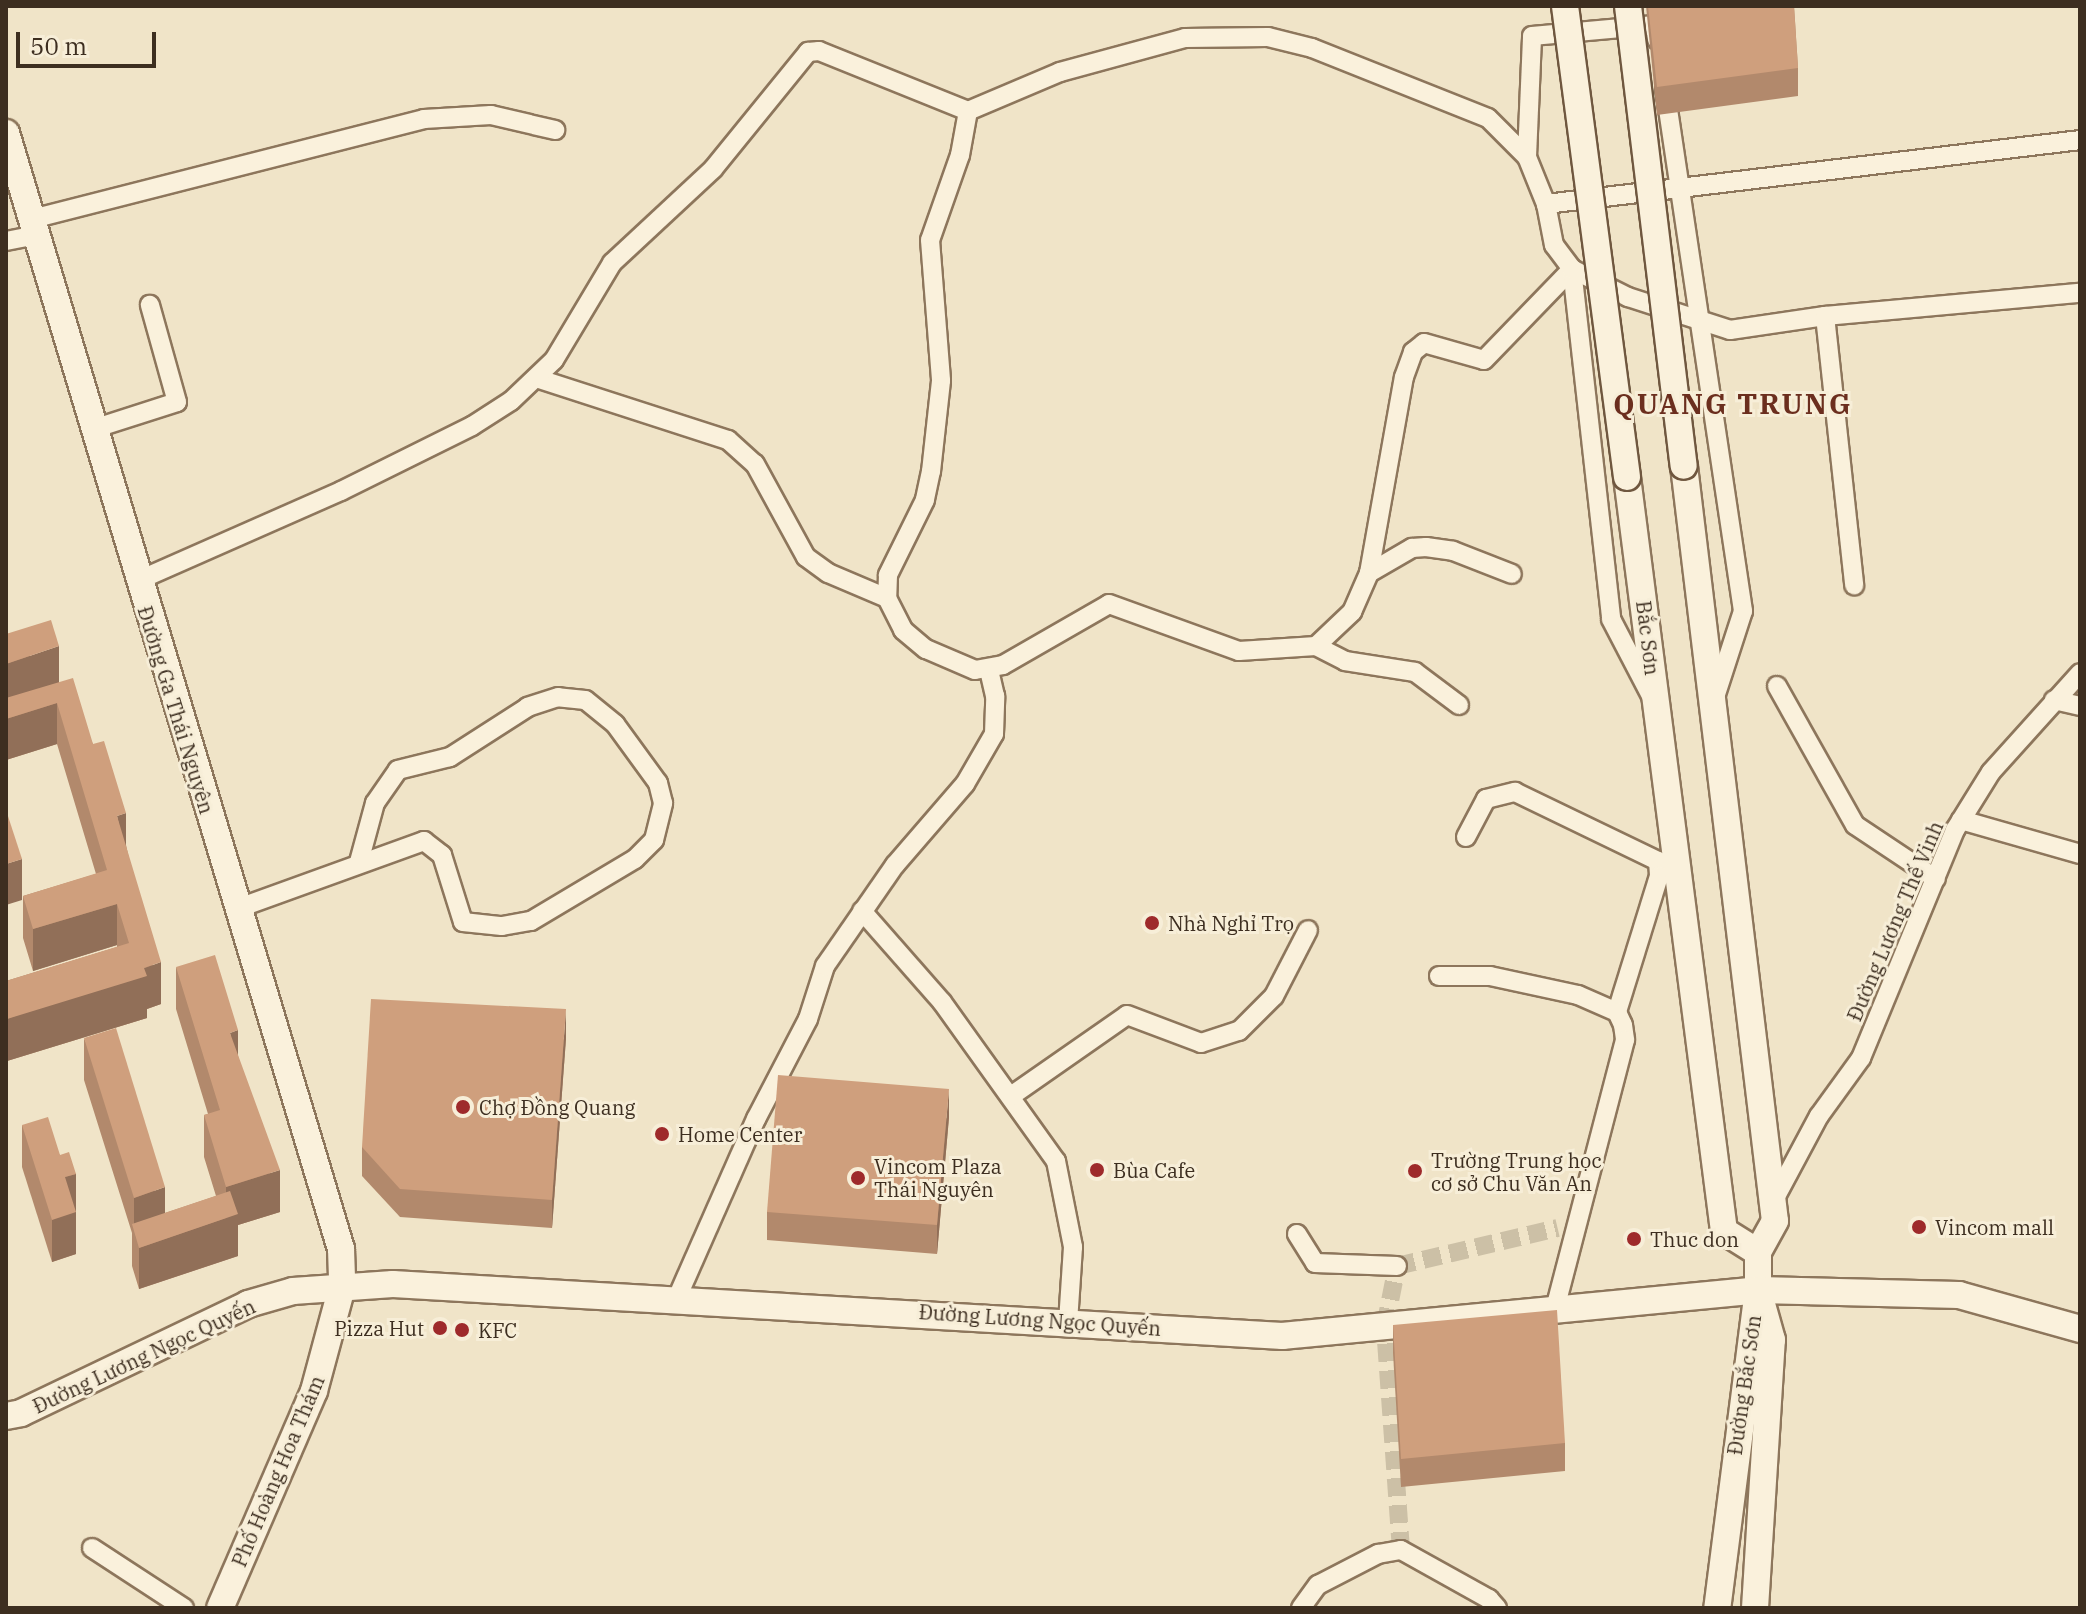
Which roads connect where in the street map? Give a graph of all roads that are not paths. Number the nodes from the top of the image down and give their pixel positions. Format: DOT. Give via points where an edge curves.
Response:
graph roads {
  1 [pos="1565,6"];
  2 [pos="1628,6"];
  3 [pos="968,111"];
  4 [pos="555,130"];
  5 [pos="6,133"];
  6 [pos="2080,140"];
  7 [pos="1527,157"];
  8 [pos="1681,188"];
  9 [pos="1546,204"];
  10 [pos="35,227"];
  11 [pos="6,241"];
  12 [pos="1572,269"];
  13 [pos="2080,293"];
  14 [pos="150,305"];
  15 [pos="1825,316"];
  16 [pos="1697,319"];
  17 [pos="536,378"];
  18 [pos="93,429"];
  19 [pos="1369,573"];
  20 [pos="1512,574"];
  21 [pos="137,581"];
  22 [pos="1854,585"];
  23 [pos="887,598"];
  24 [pos="1316,646"];
  25 [pos="989,669"];
  26 [pos="2080,673"];
  27 [pos="1777,686"];
  28 [pos="2054,700"];
  29 [pos="1713,703"];
  30 [pos="1459,705"];
  31 [pos="2080,706"];
  32 [pos="1657,707"];
  33 [pos="1961,820"];
  34 [pos="1466,837"];
  35 [pos="2080,854"];
  36 [pos="359,862"];
  37 [pos="1936,879"];
  38 [pos="236,909"];
  39 [pos="862,911"];
  40 [pos="1308,930"];
  41 [pos="1439,976"];
  42 [pos="1617,1012"];
  43 [pos="1011,1096"];
  44 [pos="1773,1202"];
  45 [pos="1297,1234"];
  46 [pos="1758,1252"];
  47 [pos="1397,1266"];
  48 [pos="342,1287"];
  49 [pos="1758,1290"];
  50 [pos="677,1298"];
  51 [pos="1555,1309"];
  52 [pos="1068,1322"];
  53 [pos="2080,1329"];
  54 [pos="11,1419"];
  55 [pos="92,1548"];
  56 [pos="184,1608"];
  57 [pos="220,1608"];
  58 [pos="1301,1608"];
  59 [pos="1497,1608"];
  60 [pos="1717,1608"];
  61 [pos="1755,1608"];
  1 -- 32 [label="main road, Bắc Sơn, bridge"];
  2 -- 29 [label="main road, bridge"];
  3 -- 7 [label="street" via="1060,72 1185,38 1268,37 1351,60 1466,106 1488,118"];
  3 -- 17 [label="street" via="819,51 808,52 713,169 612,263 560,351"];
  3 -- 23 [label="street" via="960,155 930,240 941,381 931,471 925,500 888,575"];
  4 -- 10 [label="street" via="491,115 424,119"];
  5 -- 10 [label="main road, Đường Ga Thái Nguyên"];
  6 -- 8 [label="street"];
  7 -- 8 [label="street" via="1532,36 1655,25"];
  7 -- 9 [label="street"];
  8 -- 9 [label="street"];
  8 -- 16 [label="street"];
  9 -- 12 [label="street" via="1554,245"];
  10 -- 11 [label="street"];
  10 -- 18 [label="main road, Đường Ga Thái Nguyên"];
  12 -- 16 [label="street" via="1628,297"];
  12 -- 19 [label="street" via="1484,360 1424,343 1413,352"];
  12 -- 32 [label="street" via="1611,619"];
  13 -- 15 [label="street"];
  14 -- 18 [label="street" via="177,402"];
  15 -- 16 [label="street" via="1748,331"];
  15 -- 22 [label="street"];
  16 -- 29 [label="street" via="1743,611"];
  17 -- 21 [label="street" via="472,426 267,527"];
  17 -- 23 [label="street" via="728,440 755,464 806,557 828,573"];
  18 -- 21 [label="main road, Đường Ga Thái Nguyên"];
  19 -- 20 [label="street" via="1412,548 1426,547 1453,551"];
  19 -- 24 [label="street" via="1352,612"];
  21 -- 38 [label="main road, Đường Ga Thái Nguyên"];
  23 -- 25 [label="street" via="903,630 926,649 975,670"];
  24 -- 25 [label="street" via="1239,651 1109,604"];
  24 -- 30 [label="street" via="1345,661 1415,672"];
  25 -- 39 [label="street" via="997,721 986,751"];
  26 -- 28 [label="street, Đường Lương Thế Vinh"];
  27 -- 37 [label="street" via="1855,825"];
  28 -- 31 [label="street"];
  28 -- 33 [label="street, Đường Lương Thế Vinh" via="1991,772"];
  29 -- 44 [label="main road"];
  32 -- 46 [label="main road, Bắc Sơn" via="1724,1231"];
  33 -- 35 [label="street"];
  33 -- 37 [label="street, Đường Lương Thế Vinh"];
  34 -- 42 [label="street" via="1486,799 1515,792 1658,861 1659,876"];
  36 -- 36 [label="street" via="424,841 442,855 463,922 502,926 531,921 635,859 654,840 663,803 658,783 615,724 585,700 558,697 528,707 450,757 398,770 375,803"];
  36 -- 38 [label="street"];
  37 -- 44 [label="street, Đường Lương Thế Vinh" via="1861,1058 1819,1116"];
  38 -- 48 [label="main road, Đường Ga Thái Nguyên" via="334,1224"];
  39 -- 43 [label="street" via="942,1002"];
  39 -- 50 [label="street" via="825,966 808,1019 749,1133"];
  40 -- 43 [label="street" via="1274,996 1239,1031 1201,1043 1127,1015"];
  41 -- 42 [label="street" via="1490,976 1578,995"];
  42 -- 51 [label="street" via="1625,1040"];
  43 -- 52 [label="street" via="1056,1161 1064,1185 1073,1247"];
  44 -- 46 [label="main road" via="1775,1221"];
  45 -- 47 [label="street" via="1315,1263"];
  46 -- 49 [label="main road"];
  48 -- 50 [label="main road, Đường Lương Ngọc Quyến" via="393,1284"];
  48 -- 54 [label="main road, Đường Lương Ngọc Quyến" via="287,1292 248,1304"];
  48 -- 57 [label="main road, Phố Hoàng Hoa Thám" via="314,1391"];
  49 -- 51 [label="main road, Đường Lương Ngọc Quyến"];
  49 -- 53 [label="main road, Đường Lương Ngọc Quyến" via="1959,1295"];
  49 -- 60 [label="main road, Đường Bắc Sơn"];
  49 -- 61 [label="main road, Đường Bắc Sơn" via="1772,1340"];
  50 -- 52 [label="main road, Đường Lương Ngọc Quyến"];
  51 -- 52 [label="main road, Đường Lương Ngọc Quyến" via="1282,1336"];
  55 -- 56 [label="street"];
  58 -- 59 [label="street" via="1318,1585 1378,1554 1401,1550"];
}
